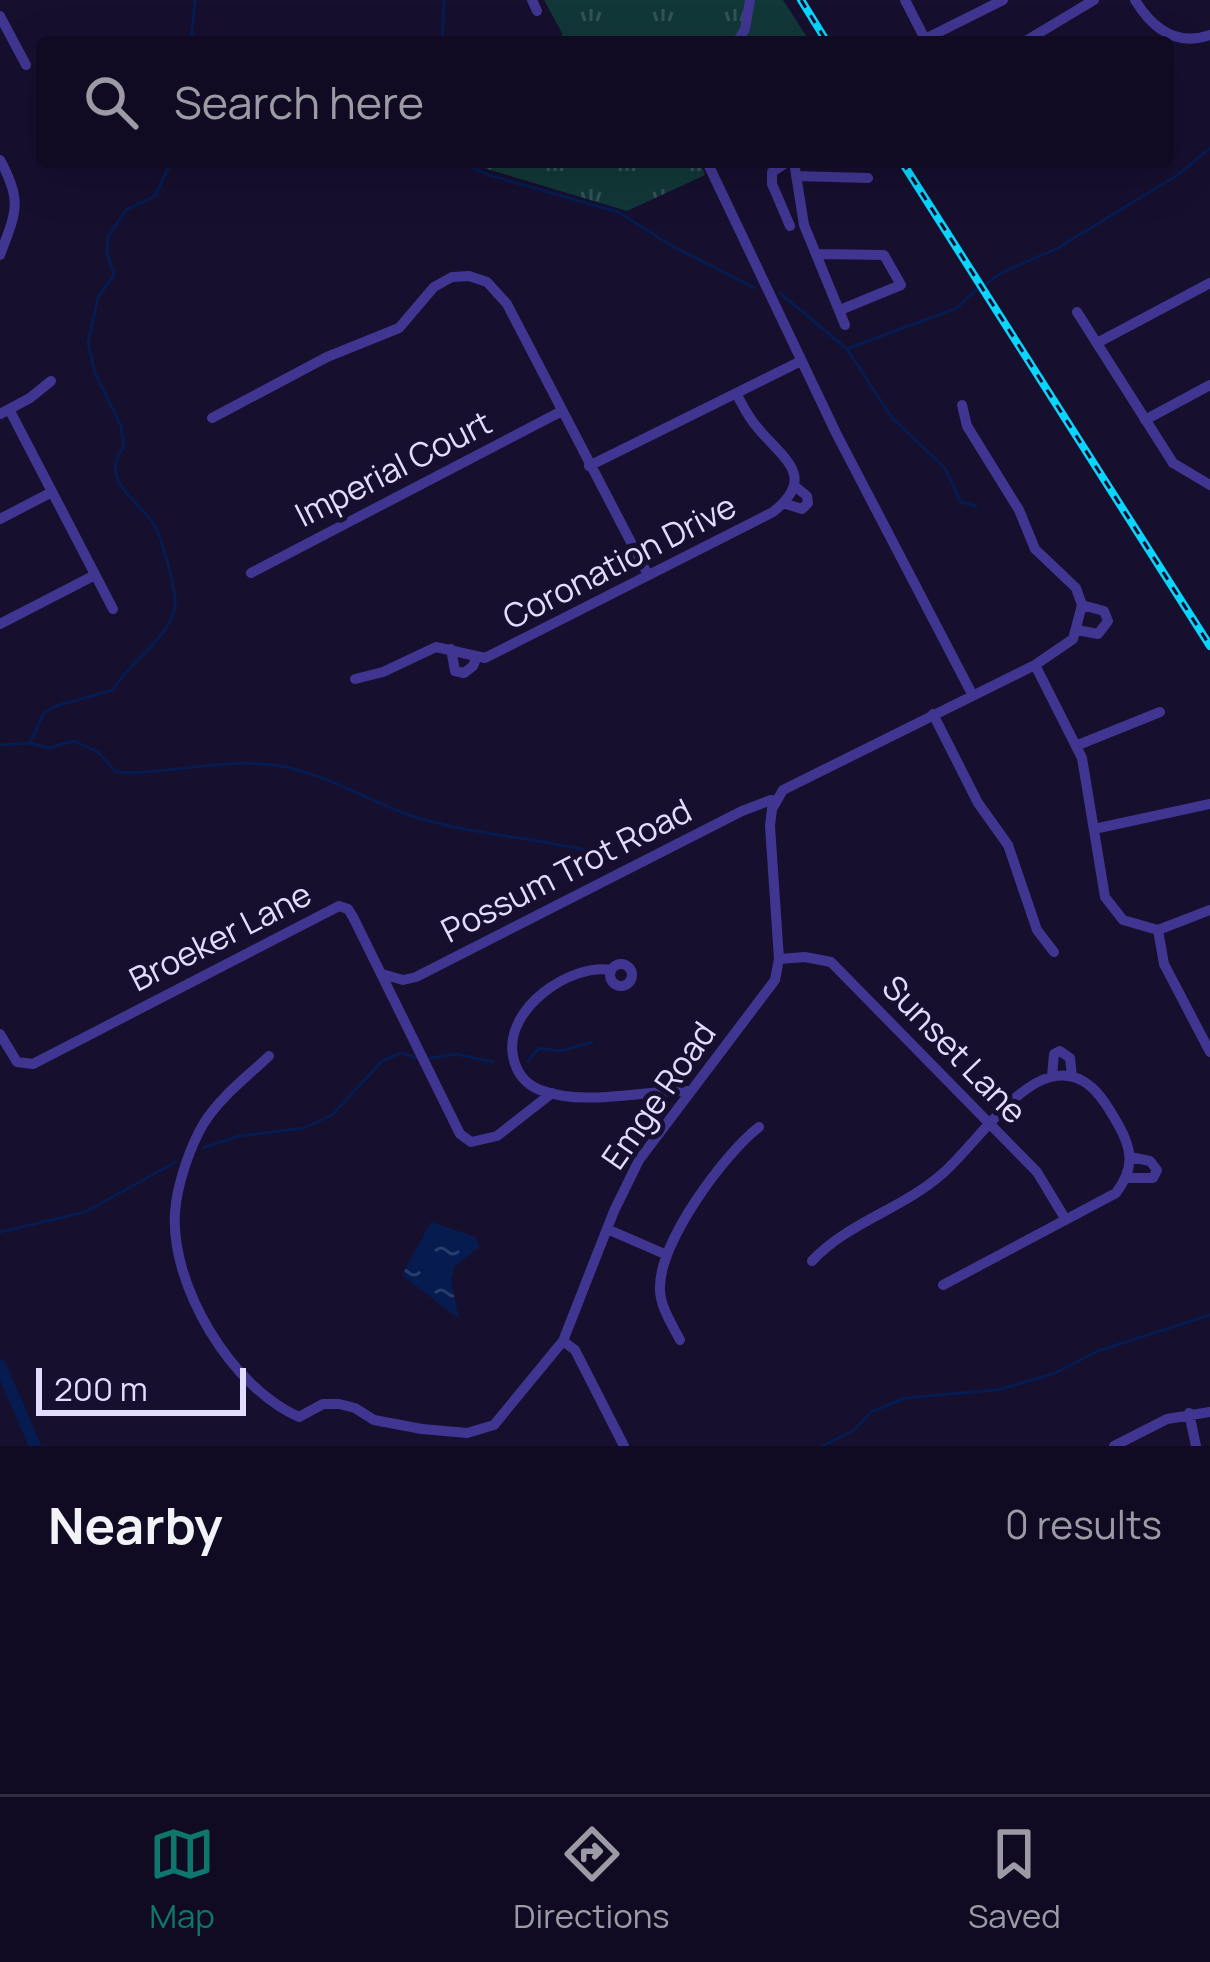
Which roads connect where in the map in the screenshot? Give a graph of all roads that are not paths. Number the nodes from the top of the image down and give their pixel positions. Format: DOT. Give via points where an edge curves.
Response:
graph roads {
  1 [pos="750,0"];
  2 [pos="905,0"];
  3 [pos="1003,0"];
  4 [pos="1094,0"];
  5 [pos="1135,0"];
  6 [pos="0,16"];
  7 [pos="1210,35"];
  8 [pos="741,36"];
  9 [pos="920,36"];
  10 [pos="930,36"];
  11 [pos="1046,36"];
  12 [pos="5,37"];
  13 [pos="26,65"];
  14 [pos="0,160"];
  15 [pos="710,168"];
  16 [pos="779,168"];
  17 [pos="793,168"];
  18 [pos="796,176"];
  19 [pos="868,178"];
  20 [pos="790,226"];
  21 [pos="818,254"];
  22 [pos="0,255"];
  23 [pos="1210,283"];
  24 [pos="840,310"];
  25 [pos="1077,312"];
  26 [pos="845,325"];
  27 [pos="1097,344"];
  28 [pos="801,361"];
  29 [pos="50,380"];
  30 [pos="1210,385"];
  31 [pos="736,393"];
  32 [pos="962,406"];
  33 [pos="4,412"];
  34 [pos="560,412"];
  35 [pos="212,418"];
  36 [pos="1145,420"];
  37 [pos="589,466"];
  38 [pos="1210,484"];
  39 [pos="52,492"];
  40 [pos="0,519"];
  41 [pos="251,573"];
  42 [pos="95,574"];
  43 [pos="648,575"];
  44 [pos="1082,605"];
  45 [pos="113,609"];
  46 [pos="0,623"];
  47 [pos="1078,630"];
  48 [pos="1035,664"];
  49 [pos="355,679"];
  50 [pos="972,694"];
  51 [pos="1160,712"];
  52 [pos="934,714"];
  53 [pos="1078,745"];
  54 [pos="776,801"];
  55 [pos="1210,804"];
  56 [pos="1094,829"];
  57 [pos="1210,910"];
  58 [pos="1158,930"];
  59 [pos="1054,952"];
  60 [pos="779,959"];
  61 [pos="611,970"];
  62 [pos="379,973"];
  63 [pos="0,1034"];
  64 [pos="1210,1052"];
  65 [pos="269,1056"];
  66 [pos="1052,1076"];
  67 [pos="1072,1076"];
  68 [pos="688,1091"];
  69 [pos="552,1094"];
  70 [pos="991,1124"];
  71 [pos="759,1126"];
  72 [pos="1130,1157"];
  73 [pos="1127,1178"];
  74 [pos="1066,1220"];
  75 [pos="607,1229"];
  76 [pos="668,1255"];
  77 [pos="812,1262"];
  78 [pos="943,1285"];
  79 [pos="680,1340"];
  80 [pos="563,1341"];
  81 [pos="1210,1412"];
  82 [pos="1190,1413"];
  83 [pos="624,1446"];
  84 [pos="1114,1446"];
  85 [pos="1196,1446"];
  1 -- 8 [label="street"];
  2 -- 9 [label="street"];
  3 -- 10 [label="street"];
  4 -- 11 [label="street"];
  5 -- 7 [label="street" via="1151,25 1179,38"];
  6 -- 12 [label="street"];
  12 -- 13 [label="street"];
  14 -- 22 [label="street" via="17,195"];
  15 -- 28 [label="street"];
  16 -- 20 [label="street" via="772,184"];
  17 -- 18 [label="street"];
  18 -- 19 [label="street"];
  18 -- 21 [label="street"];
  21 -- 24 [label="street"];
  21 -- 24 [label="street" via="884,255 901,285"];
  23 -- 27 [label="street"];
  24 -- 26 [label="street"];
  25 -- 27 [label="street"];
  27 -- 36 [label="street"];
  28 -- 31 [label="street"];
  28 -- 50 [label="street"];
  29 -- 33 [label="street"];
  30 -- 36 [label="street"];
  31 -- 37 [label="street"];
  31 -- 43 [label="street, Coronation Drive" via="793,468 796,488 783,503"];
  32 -- 44 [label="street" via="1036,549 1069,579"];
  33 -- 39 [label="street"];
  34 -- 35 [label="street" via="507,304 487,282 460,276 434,287 399,328"];
  34 -- 37 [label="street"];
  34 -- 41 [label="street, Imperial Court"];
  36 -- 38 [label="street" via="1173,463"];
  37 -- 43 [label="street"];
  39 -- 40 [label="street"];
  39 -- 42 [label="street"];
  42 -- 45 [label="street"];
  42 -- 46 [label="street"];
  43 -- 49 [label="street, Coronation Drive" via="503,651 476,659 427,649"];
  44 -- 47 [label="street"];
  44 -- 47 [label="street" via="1104,611 1108,621 1098,634"];
  47 -- 48 [label="street"];
  48 -- 50 [label="street"];
  48 -- 53 [label="street"];
  50 -- 52 [label="street"];
  51 -- 53 [label="street"];
  52 -- 54 [label="street" via="783,790"];
  52 -- 59 [label="street" via="1008,845 1036,930"];
  53 -- 56 [label="street"];
  54 -- 60 [label="street" via="770,826"];
  54 -- 62 [label="street, Possum Trot Road" via="416,977"];
  55 -- 56 [label="street"];
  56 -- 58 [label="street" via="1113,911"];
  57 -- 58 [label="street"];
  58 -- 64 [label="street" via="1164,964"];
  60 -- 68 [label="street, Emge Road" via="775,980"];
  60 -- 70 [label="street, Sunset Lane" via="831,962"];
  61 -- 69 [label="street" via="567,981 518,1016 515,1066"];
  62 -- 63 [label="street, Broeker Lane" via="353,917 339,906 33,1064 16,1062"];
  62 -- 69 [label="street, Broeker Lane" via="460,1134 472,1142 497,1136"];
  65 -- 80 [label="street, Emge Road" via="204,1123 175,1210 199,1310 250,1386 298,1417 339,1404 392,1425 480,1431 514,1405"];
  66 -- 67 [label="street"];
  66 -- 67 [label="street" via="1060,1051"];
  66 -- 70 [label="street"];
  67 -- 72 [label="street" via="1100,1094"];
  68 -- 69 [label="street"];
  68 -- 75 [label="street, Emge Road" via="640,1160"];
  70 -- 74 [label="street, Sunset Lane" via="1037,1172"];
  70 -- 77 [label="street" via="921,1191"];
  71 -- 76 [label="street" via="735,1148"];
  72 -- 73 [label="street"];
  72 -- 73 [label="street" via="1155,1163 1156,1174"];
  73 -- 74 [label="street" via="1106,1201"];
  74 -- 78 [label="street"];
  75 -- 76 [label="street"];
  75 -- 80 [label="street, Emge Road"];
  76 -- 79 [label="street" via="659,1285"];
  80 -- 83 [label="street"];
  81 -- 82 [label="street"];
  82 -- 84 [label="street"];
  82 -- 85 [label="street"];
}
